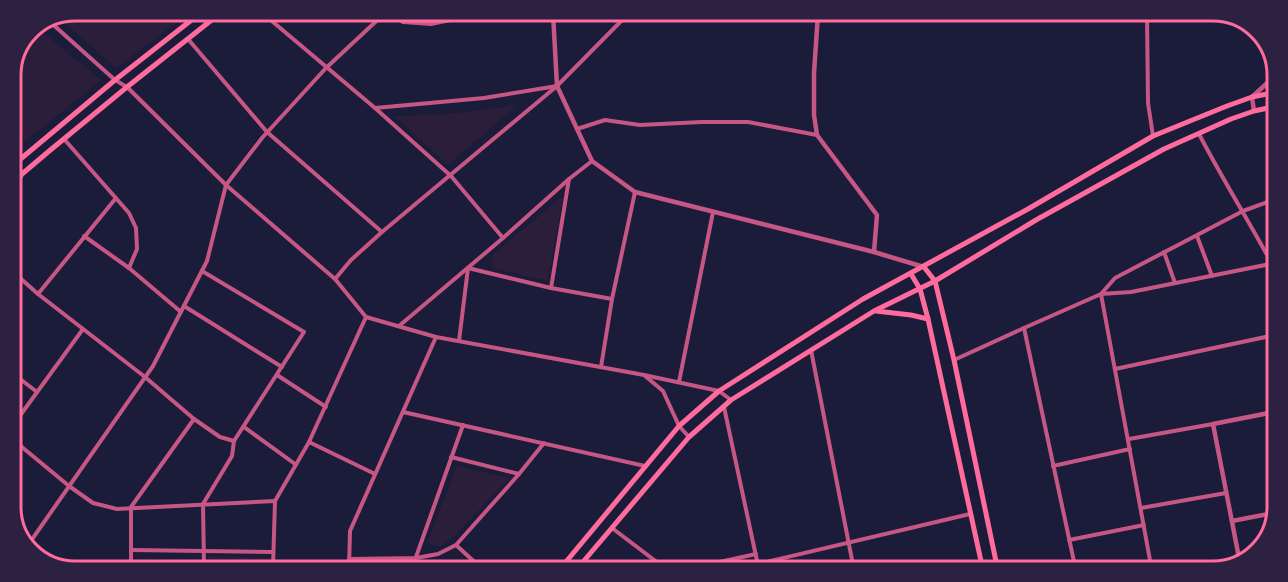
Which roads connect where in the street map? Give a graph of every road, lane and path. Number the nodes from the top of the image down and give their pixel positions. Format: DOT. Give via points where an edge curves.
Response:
graph roads {
  1 [pos="190,21"];
  2 [pos="210,21"];
  3 [pos="272,21"];
  4 [pos="377,21"];
  5 [pos="401,21"];
  6 [pos="445,21"];
  7 [pos="553,21"];
  8 [pos="619,21"];
  9 [pos="818,21"];
  10 [pos="1147,21"];
  11 [pos="54,26"];
  12 [pos="188,39"];
  13 [pos="326,68"];
  14 [pos="115,80"];
  15 [pos="1267,83"];
  16 [pos="557,86"];
  17 [pos="127,87"];
  18 [pos="1267,94"];
  19 [pos="1252,97"];
  20 [pos="1227,106"];
  21 [pos="375,108"];
  22 [pos="1267,108"];
  23 [pos="1254,111"];
  24 [pos="1231,119"];
  25 [pos="577,129"];
  26 [pos="267,132"];
  27 [pos="1199,134"];
  28 [pos="817,135"];
  29 [pos="1153,136"];
  30 [pos="64,139"];
  31 [pos="21,157"];
  32 [pos="592,161"];
  33 [pos="22,174"];
  34 [pos="451,176"];
  35 [pos="569,179"];
  36 [pos="226,185"];
  37 [pos="635,192"];
  38 [pos="116,198"];
  39 [pos="1267,202"];
  40 [pos="1243,211"];
  41 [pos="713,212"];
  42 [pos="382,232"];
  43 [pos="84,236"];
  44 [pos="1197,236"];
  45 [pos="503,238"];
  46 [pos="1267,251"];
  47 [pos="874,252"];
  48 [pos="1164,252"];
  49 [pos="905,261"];
  50 [pos="1267,264"];
  51 [pos="924,267"];
  52 [pos="129,268"];
  53 [pos="468,268"];
  54 [pos="202,271"];
  55 [pos="911,274"];
  56 [pos="1212,276"];
  57 [pos="21,279"];
  58 [pos="335,279"];
  59 [pos="935,281"];
  60 [pos="1175,283"];
  61 [pos="551,288"];
  62 [pos="920,289"];
  63 [pos="38,294"];
  64 [pos="1101,294"];
  65 [pos="612,299"];
  66 [pos="184,306"];
  67 [pos="874,311"];
  68 [pos="181,312"];
  69 [pos="366,317"];
  70 [pos="928,319"];
  71 [pos="398,327"];
  72 [pos="1024,328"];
  73 [pos="83,329"];
  74 [pos="436,337"];
  75 [pos="1267,337"];
  76 [pos="459,341"];
  77 [pos="811,350"];
  78 [pos="954,360"];
  79 [pos="282,367"];
  80 [pos="601,367"];
  81 [pos="1115,369"];
  82 [pos="277,375"];
  83 [pos="644,375"];
  84 [pos="145,377"];
  85 [pos="21,380"];
  86 [pos="679,382"];
  87 [pos="719,391"];
  88 [pos="37,392"];
  89 [pos="731,400"];
  90 [pos="326,407"];
  91 [pos="724,407"];
  92 [pos="403,412"];
  93 [pos="1267,413"];
  94 [pos="21,414"];
  95 [pos="194,418"];
  96 [pos="1213,424"];
  97 [pos="463,425"];
  98 [pos="680,426"];
  99 [pos="244,427"];
  100 [pos="689,437"];
  101 [pos="1129,439"];
  102 [pos="234,441"];
  103 [pos="309,441"];
  104 [pos="544,443"];
  105 [pos="21,446"];
  106 [pos="1130,449"];
  107 [pos="452,457"];
  108 [pos="295,464"];
  109 [pos="646,466"];
  110 [pos="1053,466"];
  111 [pos="375,474"];
  112 [pos="519,474"];
  113 [pos="69,486"];
  114 [pos="1226,493"];
  115 [pos="275,501"];
  116 [pos="203,504"];
  117 [pos="131,507"];
  118 [pos="1141,508"];
  119 [pos="971,514"];
  120 [pos="1266,514"];
  121 [pos="1232,521"];
  122 [pos="1144,525"];
  123 [pos="612,528"];
  124 [pos="32,540"];
  125 [pos="1069,540"];
  126 [pos="848,542"];
  127 [pos="456,544"];
  128 [pos="132,550"];
  129 [pos="204,550"];
  130 [pos="273,552"];
  131 [pos="756,554"];
  132 [pos="1238,555"];
  133 [pos="416,558"];
  134 [pos="349,559"];
  135 [pos="131,561"];
  136 [pos="204,561"];
  137 [pos="273,561"];
  138 [pos="474,561"];
  139 [pos="567,561"];
  140 [pos="584,561"];
  141 [pos="655,561"];
  142 [pos="724,561"];
  143 [pos="757,561"];
  144 [pos="770,561"];
  145 [pos="852,561"];
  146 [pos="981,561"];
  147 [pos="996,561"];
  148 [pos="1074,561"];
  149 [pos="1150,561"];
  1 -- 14 [label="main road"];
  2 -- 12 [label="main road"];
  3 -- 13 [label="street"];
  4 -- 13 [label="street"];
  5 -- 6 [label="street"];
  7 -- 16 [label="street"];
  8 -- 16 [label="street"];
  9 -- 28 [label="street" via="814,74"];
  10 -- 29 [label="street" via="1148,104"];
  11 -- 14 [label="street"];
  12 -- 17 [label="main road"];
  12 -- 26 [label="street"];
  13 -- 21 [label="street"];
  13 -- 26 [label="street"];
  14 -- 17 [label="street"];
  14 -- 31 [label="main road"];
  15 -- 19 [label="street"];
  16 -- 21 [label="street" via="484,98"];
  16 -- 25 [label="street"];
  16 -- 34 [label="street"];
  17 -- 30 [label="main road"];
  17 -- 36 [label="street"];
  18 -- 19 [label="main road"];
  19 -- 20 [label="main road"];
  19 -- 23 [label="street"];
  20 -- 24 [label="main road"];
  20 -- 29 [label="main road"];
  21 -- 34 [label="street"];
  22 -- 23 [label="main road"];
  23 -- 24 [label="main road"];
  24 -- 27 [label="main road"];
  25 -- 28 [label="street" via="605,120 640,125 748,122"];
  25 -- 32 [label="street"];
  26 -- 36 [label="street"];
  26 -- 42 [label="street"];
  27 -- 40 [label="street"];
  27 -- 59 [label="main road" via="1164,149 1036,220"];
  28 -- 47 [label="street" via="877,215"];
  29 -- 51 [label="main road"];
  30 -- 33 [label="main road"];
  30 -- 38 [label="street"];
  32 -- 35 [label="street"];
  32 -- 37 [label="street"];
  34 -- 42 [label="street"];
  34 -- 45 [label="street"];
  35 -- 45 [label="street"];
  35 -- 61 [label="street"];
  36 -- 54 [label="street"];
  36 -- 58 [label="street"];
  37 -- 41 [label="street"];
  37 -- 65 [label="street"];
  38 -- 43 [label="street"];
  38 -- 52 [label="street" via="136,228 137,249"];
  39 -- 40 [label="street"];
  40 -- 44 [label="street"];
  40 -- 46 [label="street"];
  41 -- 47 [label="street"];
  41 -- 86 [label="street"];
  42 -- 58 [label="street"];
  43 -- 52 [label="street"];
  43 -- 63 [label="street"];
  44 -- 48 [label="street"];
  44 -- 56 [label="street"];
  45 -- 53 [label="street"];
  47 -- 49 [label="street"];
  48 -- 60 [label="street"];
  48 -- 64 [label="street" via="1115,278"];
  49 -- 51 [label="street"];
  49 -- 55 [label="street"];
  50 -- 56 [label="street"];
  51 -- 55 [label="main road"];
  51 -- 59 [label="main road"];
  52 -- 68 [label="street"];
  53 -- 61 [label="street"];
  53 -- 71 [label="street"];
  53 -- 76 [label="street"];
  54 -- 66 [label="street"];
  54 -- 79 [label="street" via="304,332"];
  55 -- 62 [label="main road"];
  55 -- 87 [label="main road" via="863,299"];
  56 -- 60 [label="street"];
  57 -- 63 [label="street"];
  58 -- 69 [label="street"];
  59 -- 62 [label="main road"];
  59 -- 78 [label="main road"];
  60 -- 64 [label="street"];
  61 -- 65 [label="street"];
  62 -- 67 [label="main road"];
  62 -- 70 [label="main road"];
  63 -- 73 [label="street"];
  64 -- 72 [label="street"];
  64 -- 81 [label="street"];
  65 -- 80 [label="street"];
  66 -- 68 [label="street"];
  66 -- 79 [label="street"];
  67 -- 70 [label="main road"];
  67 -- 77 [label="main road"];
  68 -- 84 [label="street"];
  69 -- 71 [label="street"];
  69 -- 90 [label="street"];
  70 -- 119 [label="main road"];
  71 -- 74 [label="street"];
  72 -- 78 [label="street"];
  72 -- 110 [label="street"];
  73 -- 84 [label="street"];
  73 -- 88 [label="street"];
  74 -- 76 [label="street"];
  74 -- 92 [label="street"];
  75 -- 81 [label="street"];
  76 -- 80 [label="street"];
  77 -- 89 [label="main road"];
  77 -- 126 [label="street"];
  78 -- 147 [label="main road"];
  79 -- 82 [label="street"];
  80 -- 83 [label="street"];
  81 -- 101 [label="street"];
  82 -- 90 [label="street"];
  82 -- 99 [label="street"];
  83 -- 86 [label="street"];
  83 -- 98 [label="street" via="663,391"];
  84 -- 95 [label="street"];
  84 -- 113 [label="street"];
  85 -- 88 [label="street"];
  86 -- 87 [label="street"];
  87 -- 89 [label="street"];
  87 -- 98 [label="main road"];
  88 -- 94 [label="street"];
  89 -- 91 [label="main road"];
  90 -- 103 [label="street"];
  91 -- 100 [label="main road"];
  91 -- 131 [label="street"];
  92 -- 97 [label="street"];
  92 -- 111 [label="street"];
  93 -- 96 [label="street"];
  95 -- 102 [label="street" via="220,437"];
  95 -- 117 [label="street"];
  96 -- 101 [label="street"];
  96 -- 114 [label="street"];
  97 -- 104 [label="street"];
  97 -- 107 [label="street"];
  98 -- 100 [label="street"];
  98 -- 109 [label="main road"];
  99 -- 102 [label="street"];
  99 -- 108 [label="street"];
  100 -- 123 [label="main road"];
  101 -- 106 [label="street"];
  102 -- 116 [label="street" via="232,456"];
  103 -- 108 [label="street"];
  103 -- 111 [label="street"];
  104 -- 109 [label="street"];
  104 -- 112 [label="street"];
  105 -- 113 [label="street"];
  106 -- 110 [label="street"];
  106 -- 118 [label="street"];
  107 -- 112 [label="street"];
  107 -- 133 [label="street"];
  108 -- 115 [label="street"];
  109 -- 139 [label="main road"];
  110 -- 125 [label="street"];
  111 -- 134 [label="street" via="350,531"];
  112 -- 127 [label="street"];
  113 -- 117 [label="street" via="93,503 117,509"];
  113 -- 124 [label="street"];
  114 -- 118 [label="street"];
  114 -- 121 [label="street"];
  115 -- 116 [label="street"];
  115 -- 130 [label="street"];
  116 -- 117 [label="street"];
  116 -- 129 [label="street"];
  117 -- 128 [label="street"];
  118 -- 122 [label="street"];
  119 -- 126 [label="street"];
  119 -- 146 [label="main road"];
  120 -- 121 [label="street"];
  121 -- 132 [label="street"];
  122 -- 125 [label="street"];
  122 -- 149 [label="street"];
  123 -- 140 [label="main road"];
  123 -- 141 [label="street"];
  125 -- 148 [label="street"];
  126 -- 144 [label="street"];
  126 -- 145 [label="street"];
  127 -- 133 [label="street" via="438,554"];
  127 -- 138 [label="street"];
  128 -- 129 [label="street"];
  128 -- 135 [label="street"];
  129 -- 130 [label="street"];
  129 -- 136 [label="street"];
  130 -- 137 [label="street"];
  131 -- 142 [label="street"];
  131 -- 143 [label="street"];
  133 -- 134 [label="street"];
}
